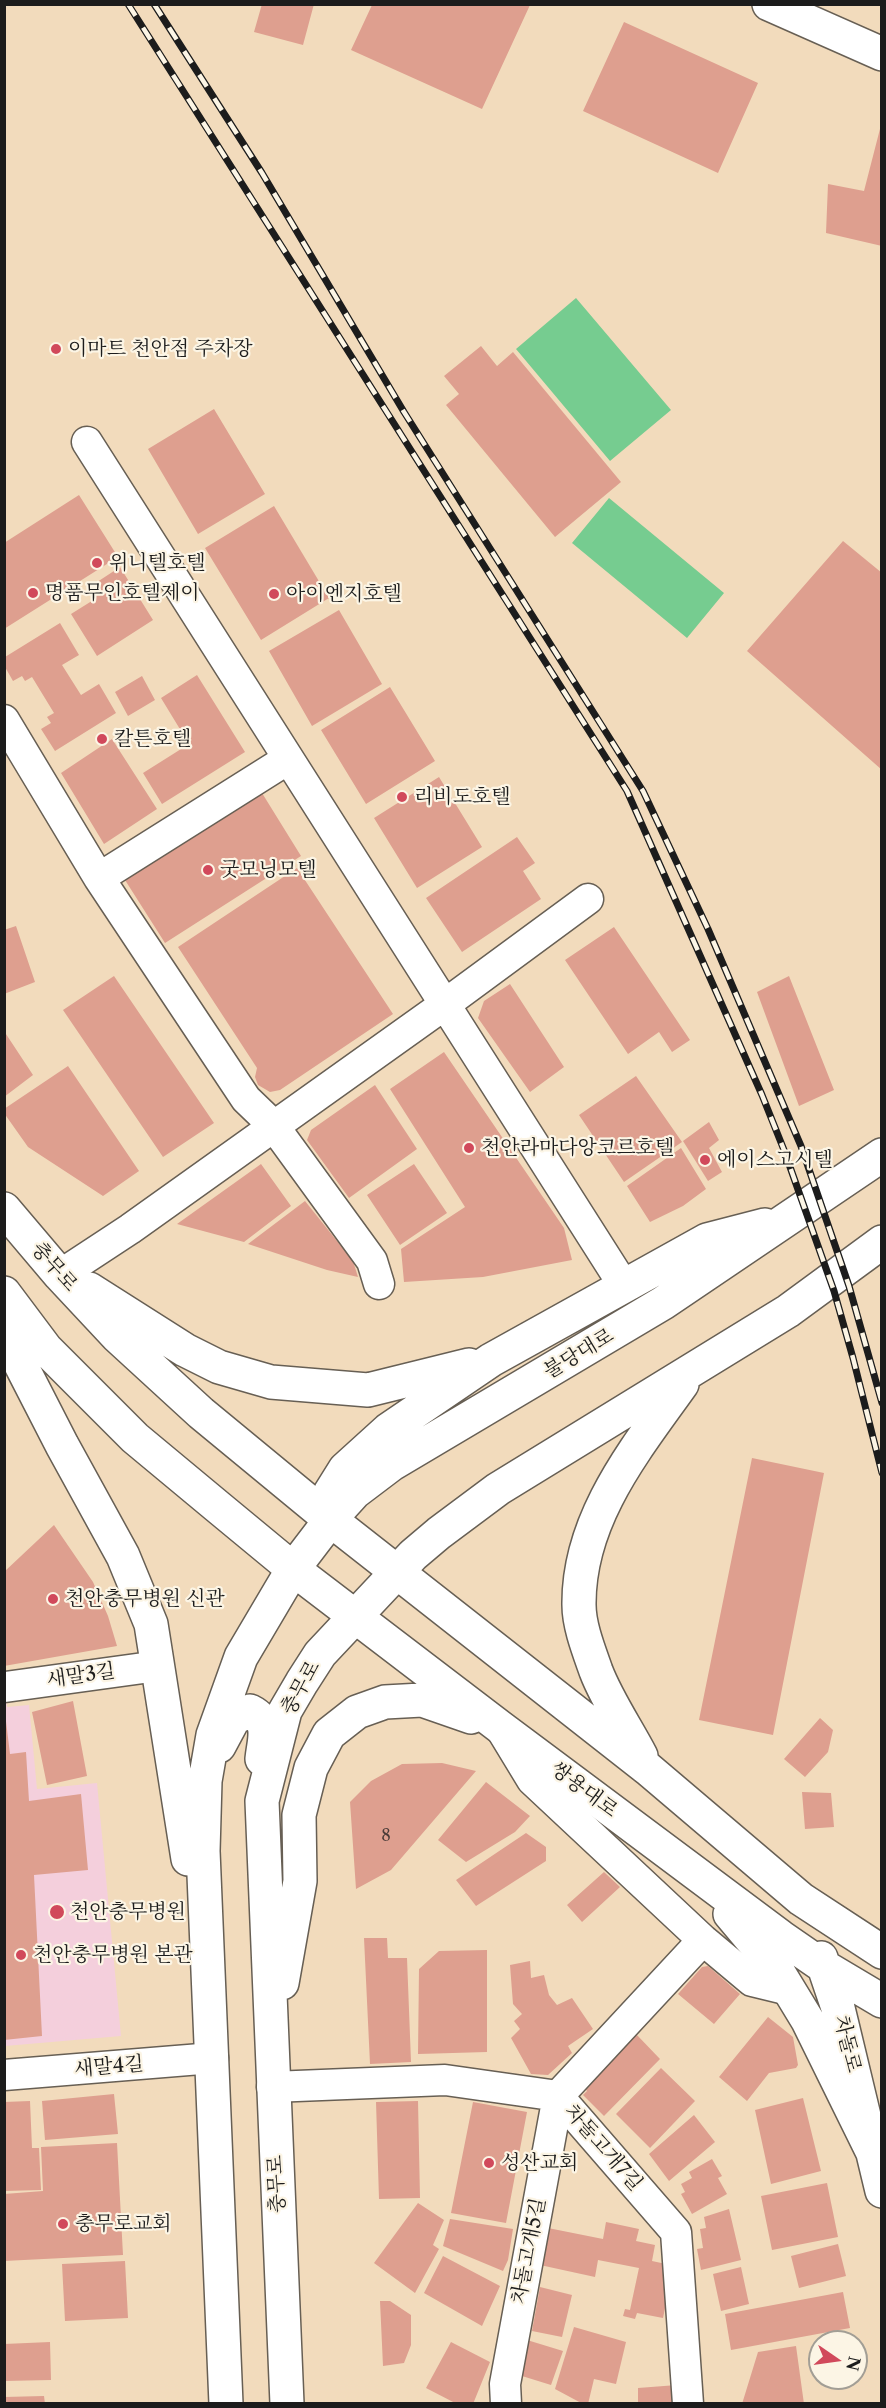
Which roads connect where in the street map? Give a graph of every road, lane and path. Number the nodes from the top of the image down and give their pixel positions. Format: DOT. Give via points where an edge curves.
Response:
graph roads {
  1 [pos="769,4"];
  2 [pos="882,54"];
  3 [pos="87,442"];
  4 [pos="4,720"];
  5 [pos="288,759"];
  6 [pos="99,878"];
  7 [pos="588,899"];
  8 [pos="444,1005"];
  9 [pos="273,1125"];
  10 [pos="882,1155"];
  11 [pos="4,1209"];
  12 [pos="787,1220"];
  13 [pos="882,1242"];
  14 [pos="60,1275"];
  15 [pos="379,1284"];
  16 [pos="624,1286"];
  17 [pos="4,1293"];
  18 [pos="4,1332"];
  19 [pos="491,1360"];
  20 [pos="690,1373"];
  21 [pos="332,1521"];
  22 [pos="293,1569"];
  23 [pos="398,1572"];
  24 [pos="354,1616"];
  25 [pos="158,1666"];
  26 [pos="5,1687"];
  27 [pos="500,1727"];
  28 [pos="648,1768"];
  29 [pos="205,1781"];
  30 [pos="262,1801"];
  31 [pos="696,1874"];
  32 [pos="801,1899"];
  33 [pos="703,1940"];
  34 [pos="882,1952"];
  35 [pos="823,1966"];
  36 [pos="789,1990"];
  37 [pos="209,1996"];
  38 [pos="882,2001"];
  39 [pos="271,2046"];
  40 [pos="213,2058"];
  41 [pos="4,2075"];
  42 [pos="272,2087"];
  43 [pos="558,2096"];
  44 [pos="882,2107"];
  45 [pos="875,2157"];
  46 [pos="882,2191"];
  47 [pos="226,2403"];
  48 [pos="287,2403"];
  49 [pos="506,2403"];
  50 [pos="688,2403"];
  1 -- 2 [label="main road"];
  3 -- 5 [label="street"];
  4 -- 6 [label="street"];
  5 -- 6 [label="street"];
  5 -- 8 [label="street"];
  6 -- 9 [label="street" via="246,1099"];
  7 -- 8 [label="street"];
  8 -- 9 [label="street"];
  8 -- 16 [label="street"];
  9 -- 14 [label="street"];
  9 -- 15 [label="street" via="372,1261"];
  10 -- 12 [label="main road, 불당대로"];
  11 -- 14 [label="main road, 충무로"];
  12 -- 16 [label="main road" via="707,1240"];
  12 -- 21 [label="main road, 불당대로" via="663,1303 392,1464 355,1492"];
  13 -- 20 [label="main road" via="788,1311"];
  14 -- 19 [label="main road" via="102,1296 185,1350 219,1367 271,1382 368,1390"];
  14 -- 21 [label="main road, 충무로" via="117,1336 201,1413"];
  16 -- 19 [label="main road"];
  17 -- 22 [label="main road" via="46,1349 135,1438"];
  18 -- 25 [label="main road" via="123,1556 152,1624"];
  19 -- 21 [label="main road" via="388,1430 345,1469 330,1493"];
  20 -- 23 [label="main road" via="498,1489 438,1533"];
  20 -- 28 [label="main road" via="627,1462 595,1521 584,1556 579,1606 586,1638 597,1674"];
  21 -- 22 [label="main road, 불당대로"];
  21 -- 23 [label="main road, 충무로"];
  22 -- 24 [label="main road, 쌍용대로"];
  22 -- 29 [label="main road" via="240,1657 213,1735"];
  23 -- 24 [label="main road, 충무로"];
  23 -- 28 [label="main road"];
  24 -- 27 [label="main road, 쌍용대로"];
  24 -- 30 [label="main road, 충무로" via="320,1653 285,1711"];
  25 -- 26 [label="street, 새말3길"];
  25 -- 37 [label="main road"];
  27 -- 31 [label="main road, 쌍용대로"];
  27 -- 33 [label="street" via="532,1780"];
  27 -- 39 [label="main road" via="422,1700 385,1702 357,1712 329,1734 311,1768 299,1815 300,1881"];
  28 -- 32 [label="main road"];
  29 -- 30 [label="main road" via="228,1726 234,1718 250,1711 265,1724"];
  29 -- 37 [label="main road" via="203,1851"];
  30 -- 39 [label="main road, 충무로"];
  31 -- 35 [label="main road, 쌍용대로"];
  31 -- 36 [label="main road" via="777,1970"];
  32 -- 34 [label="main road"];
  32 -- 35 [label="main road, 차돌로"];
  33 -- 36 [label="street" via="752,1981"];
  33 -- 43 [label="street"];
  35 -- 38 [label="main road, 쌍용대로"];
  35 -- 45 [label="main road, 차돌로" via="838,2008"];
  36 -- 45 [label="main road"];
  37 -- 40 [label="main road"];
  39 -- 42 [label="main road, 충무로"];
  40 -- 41 [label="street, 새말4길"];
  40 -- 47 [label="main road"];
  42 -- 43 [label="street, 차돌고개7길" via="445,2080"];
  42 -- 48 [label="main road, 충무로"];
  43 -- 49 [label="street, 차돌고개5길" via="505,2384"];
  43 -- 50 [label="street, 차돌고개7길" via="676,2232"];
  44 -- 45 [label="main road" via="877,2117"];
  45 -- 46 [label="main road, 차돌로"];
}
